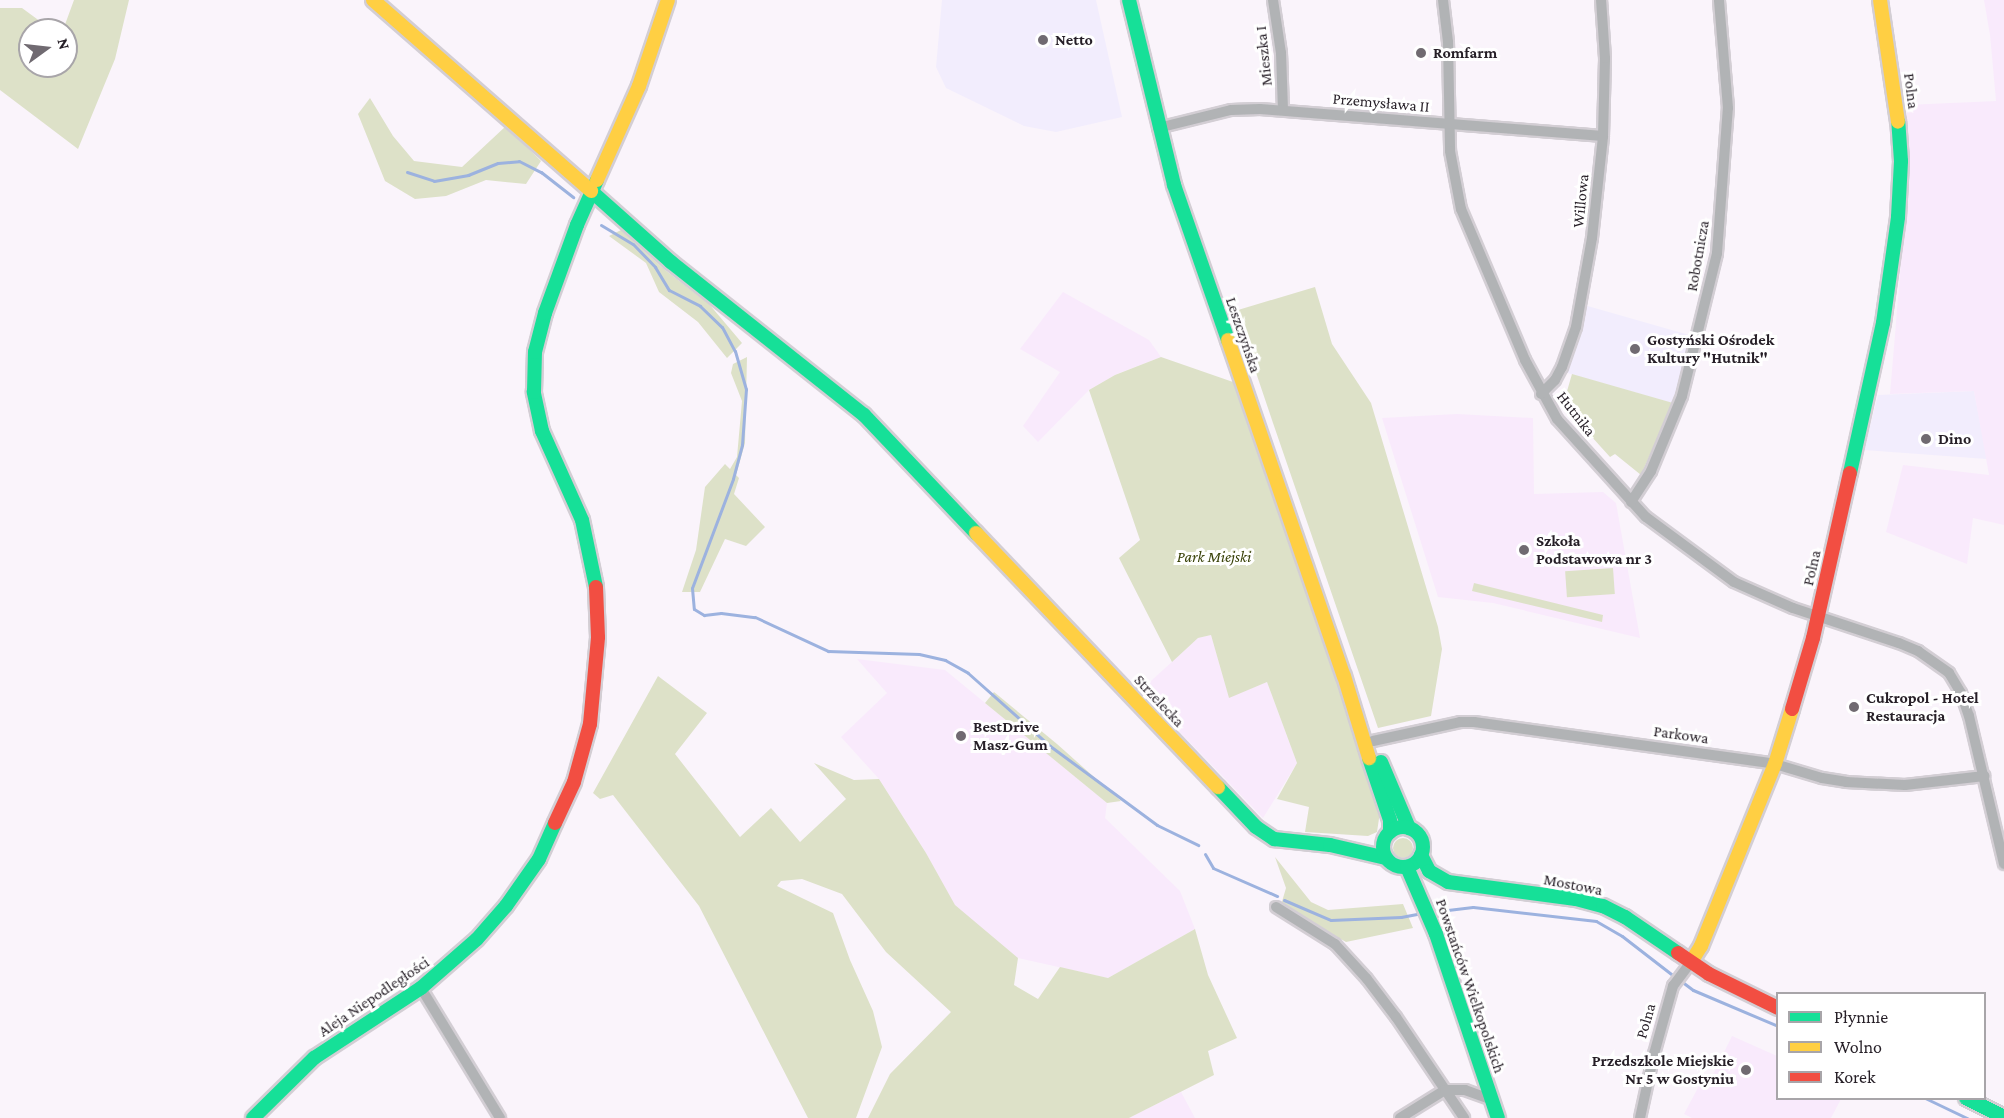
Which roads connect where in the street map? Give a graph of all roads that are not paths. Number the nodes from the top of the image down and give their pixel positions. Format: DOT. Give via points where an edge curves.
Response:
graph roads {
  1 [pos="373,0"];
  2 [pos="668,0"];
  3 [pos="1129,0"];
  4 [pos="1273,0"];
  5 [pos="1443,0"];
  6 [pos="1601,0"];
  7 [pos="1719,0"];
  8 [pos="1880,0"];
  9 [pos="1283,109"];
  10 [pos="1449,125"];
  11 [pos="1158,128"];
  12 [pos="1603,136"];
  13 [pos="592,192"];
  14 [pos="1541,394"];
  15 [pos="1630,502"];
  16 [pos="1818,616"];
  17 [pos="1344,676"];
  18 [pos="1373,741"];
  19 [pos="1775,764"];
  20 [pos="1984,776"];
  21 [pos="1409,828"];
  22 [pos="1388,835"];
  23 [pos="1330,844"];
  24 [pos="1421,855"];
  25 [pos="1386,858"];
  26 [pos="2004,864"];
  27 [pos="1407,867"];
  28 [pos="1449,882"];
  29 [pos="1423,902"];
  30 [pos="1276,907"];
  31 [pos="1688,966"];
  32 [pos="421,988"];
  33 [pos="1776,1007"];
  34 [pos="1484,1072"];
  35 [pos="1445,1090"];
  36 [pos="1465,1090"];
  37 [pos="1492,1100"];
  38 [pos="1970,1100"];
  39 [pos="2004,1117"];
  40 [pos="253,1118"];
  41 [pos="500,1118"];
  42 [pos="1400,1118"];
  43 [pos="1464,1118"];
  44 [pos="1498,1118"];
  45 [pos="1640,1118"];
  1 -- 13 [label="street, Strzelecka"];
  2 -- 13 [label="street, Aleja Niepodległości" via="618,139"];
  3 -- 11 [label="street, Leszczyńska"];
  4 -- 9 [label="street, Mieszka I" via="1281,53"];
  5 -- 10 [label="street, Hutnika"];
  6 -- 12 [label="street, Willowa" via="1605,58"];
  7 -- 15 [label="street, Robotnicza" via="1728,108 1717,253 1682,396 1652,471"];
  8 -- 16 [label="street, Polna" via="1897,105 1901,161 1898,217 1868,399"];
  9 -- 10 [label="street, Przemysława II"];
  9 -- 11 [label="street, Przemysława II" via="1231,110"];
  10 -- 12 [label="street, Przemysława II"];
  10 -- 14 [label="street, Hutnika" via="1454,183 1461,209"];
  11 -- 17 [label="street, Leszczyńska" via="1198,258"];
  12 -- 14 [label="street, Willowa" via="1592,238 1577,323 1562,367"];
  13 -- 23 [label="street, Strzelecka" via="671,262 864,415 1256,827 1274,839"];
  13 -- 32 [label="street, Aleja Niepodległości" via="545,314 534,372 542,431 584,525 595,580 598,658 590,724 574,782 549,840 517,892 477,939"];
  14 -- 15 [label="street, Hutnika" via="1557,419"];
  15 -- 16 [label="street, Hutnika" via="1674,540 1734,582"];
  16 -- 19 [label="street, Polna"];
  16 -- 20 [label="street, Hutnika" via="1918,651 1949,673 1969,716"];
  17 -- 18 [label="street, Leszczyńska"];
  17 -- 22 [label="street, Leszczyńska" via="1390,820"];
  18 -- 19 [label="street, Parkowa" via="1474,722"];
  18 -- 21 [label="street, Leszczyńska"];
  19 -- 20 [label="street, Parkowa" via="1822,778 1874,784 1942,783"];
  19 -- 31 [label="street, Polna" via="1701,946"];
  20 -- 26 [label="street, Hutnika"];
  21 -- 22 [label="street"];
  21 -- 24 [label="street" via="1422,842"];
  22 -- 23 [label="street, Strzelecka" via="1367,844"];
  22 -- 25 [label="street" via="1383,849"];
  23 -- 25 [label="street, Strzelecka"];
  24 -- 27 [label="street"];
  24 -- 28 [label="street, Mostowa" via="1429,871"];
  25 -- 27 [label="street" via="1393,865"];
  27 -- 29 [label="street, Powstańców Wielkopolskich"];
  28 -- 29 [label="street" via="1432,886"];
  28 -- 31 [label="street, Mostowa" via="1603,906 1625,917"];
  29 -- 34 [label="street, Powstańców Wielkopolskich"];
  30 -- 35 [label="street" via="1335,944 1396,1017"];
  31 -- 33 [label="street, Mostowa"];
  31 -- 45 [label="street, Polna" via="1673,986"];
  32 -- 40 [label="street, Aleja Niepodległości" via="314,1058"];
  32 -- 41 [label="street"];
  34 -- 36 [label="street"];
  34 -- 37 [label="street, Powstańców Wielkopolskich"];
  35 -- 36 [label="street"];
  35 -- 42 [label="street"];
  35 -- 43 [label="street"];
  36 -- 37 [label="street"];
  37 -- 44 [label="street, Powstańców Wielkopolskich"];
  38 -- 39 [label="street"];
}
